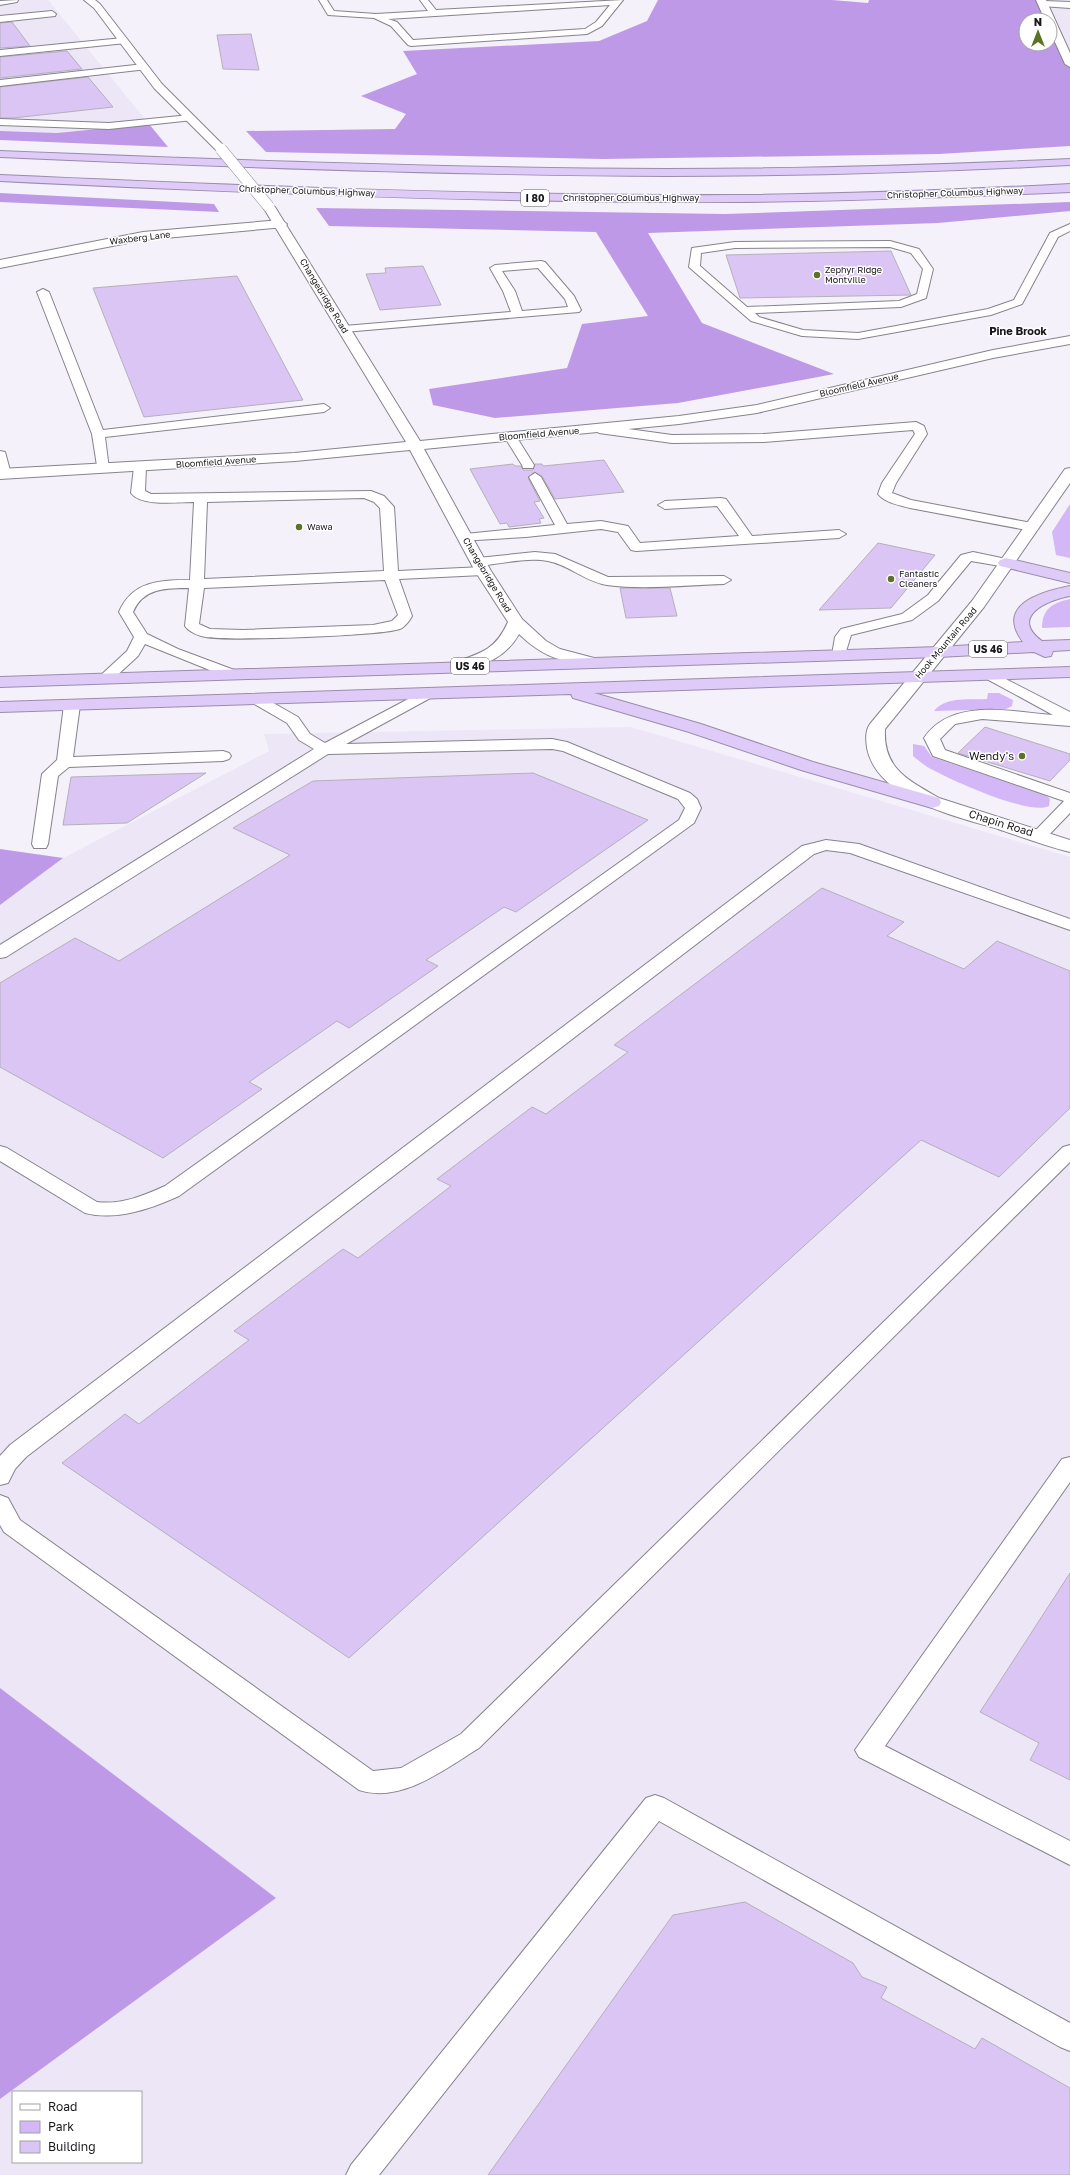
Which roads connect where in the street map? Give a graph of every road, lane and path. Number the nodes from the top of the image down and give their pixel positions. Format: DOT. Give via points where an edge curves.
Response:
graph roads {
  1 [pos="14,0"];
  2 [pos="89,0"];
  3 [pos="323,0"];
  4 [pos="424,0"];
  5 [pos="619,1"];
  6 [pos="1042,2"];
  7 [pos="0,3"];
  8 [pos="1070,4"];
  9 [pos="434,12"];
  10 [pos="52,14"];
  11 [pos="375,16"];
  12 [pos="0,20"];
  13 [pos="123,40"];
  14 [pos="0,53"];
  15 [pos="1070,64"];
  16 [pos="144,67"];
  17 [pos="0,83"];
  18 [pos="190,118"];
  19 [pos="0,122"];
  20 [pos="0,154"];
  21 [pos="1070,162"];
  22 [pos="0,178"];
  23 [pos="1070,188"];
  24 [pos="281,224"];
  25 [pos="1070,227"];
  26 [pos="1070,234"];
  27 [pos="1054,235"];
  28 [pos="0,264"];
  29 [pos="44,292"];
  30 [pos="745,310"];
  31 [pos="518,314"];
  32 [pos="344,329"];
  33 [pos="1070,330"];
  34 [pos="1070,340"];
  35 [pos="993,354"];
  36 [pos="1069,354"];
  37 [pos="324,408"];
  38 [pos="599,429"];
  39 [pos="98,434"];
  40 [pos="510,436"];
  41 [pos="415,445"];
  42 [pos="0,455"];
  43 [pos="528,465"];
  44 [pos="140,467"];
  45 [pos="103,469"];
  46 [pos="1070,472"];
  47 [pos="1,474"];
  48 [pos="535,477"];
  49 [pos="201,498"];
  50 [pos="665,505"];
  51 [pos="1032,526"];
  52 [pos="563,528"];
  53 [pos="839,534"];
  54 [pos="465,538"];
  55 [pos="748,540"];
  56 [pos="1006,562"];
  57 [pos="481,566"];
  58 [pos="391,576"];
  59 [pos="1070,578"];
  60 [pos="724,580"];
  61 [pos="197,584"];
  62 [pos="1070,591"];
  63 [pos="516,622"];
  64 [pos="140,637"];
  65 [pos="1070,645"];
  66 [pos="1036,646"];
  67 [pos="939,652"];
  68 [pos="839,655"];
  69 [pos="588,662"];
  70 [pos="461,666"];
  71 [pos="1070,667"];
  72 [pos="1070,672"];
  73 [pos="232,674"];
  74 [pos="990,675"];
  75 [pos="917,677"];
  76 [pos="106,678"];
  77 [pos="0,682"];
  78 [pos="558,689"];
  79 [pos="429,693"];
  80 [pos="256,699"];
  81 [pos="72,706"];
  82 [pos="0,707"];
  83 [pos="1070,718"];
  84 [pos="1070,721"];
  85 [pos="325,749"];
  86 [pos="223,756"];
  87 [pos="65,762"];
  88 [pos="1070,798"];
  89 [pos="932,802"];
  90 [pos="1070,804"];
  91 [pos="1038,835"];
  92 [pos="40,844"];
  93 [pos="1070,846"];
  94 [pos="1070,925"];
  95 [pos="0,953"];
  96 [pos="1070,1151"];
  97 [pos="0,1152"];
  98 [pos="1070,1465"];
  99 [pos="0,1476"];
  100 [pos="0,1504"];
  101 [pos="1070,1854"];
  102 [pos="1070,2038"];
  103 [pos="361,2175"];
  1 -- 7 [label="lane"];
  2 -- 13 [label="main road, Changebridge Road" via="97,6"];
  3 -- 11 [label="lane" via="331,13"];
  4 -- 9 [label="lane"];
  5 -- 9 [label="lane"];
  5 -- 11 [label="lane" via="599,24 587,31 411,43 394,24"];
  6 -- 8 [label="lane"];
  6 -- 15 [label="main road"];
  9 -- 11 [label="lane"];
  10 -- 12 [label="lane"];
  13 -- 14 [label="lane"];
  13 -- 16 [label="main road, Changebridge Road"];
  16 -- 17 [label="lane"];
  16 -- 18 [label="main road, Changebridge Road" via="158,86"];
  18 -- 19 [label="lane" via="109,126"];
  18 -- 24 [label="main road, Changebridge Road, bridge" via="221,149"];
  20 -- 21 [label="highway" via="372,169 595,173 887,170"];
  22 -- 23 [label="highway, Christopher Columbus Highway / I 80" via="361,194 593,198 827,197"];
  24 -- 28 [label="main road, Waxberg Lane" via="143,236"];
  24 -- 32 [label="main road, Changebridge Road"];
  25 -- 27 [label="lane"];
  26 -- 27 [label="lane"];
  27 -- 30 [label="lane" via="1018,302 991,312 858,336 802,333 755,319"];
  29 -- 39 [label="lane"];
  30 -- 30 [label="lane" via="694,267 696,250 735,245 890,244 916,251 928,269 922,296 901,304"];
  31 -- 31 [label="lane" via="547,312 575,310 570,298 541,264 495,268 509,291"];
  31 -- 32 [label="lane"];
  32 -- 41 [label="main road, Changebridge Road"];
  33 -- 35 [label="main road"];
  34 -- 35 [label="main road, Bloomfield Avenue"];
  35 -- 36 [label="main road"];
  35 -- 38 [label="main road, Bloomfield Avenue" via="757,409"];
  37 -- 39 [label="lane"];
  38 -- 40 [label="main road, Bloomfield Avenue"];
  38 -- 51 [label="lane" via="680,439 764,438 916,426 922,434 889,483 885,494 910,504"];
  39 -- 45 [label="lane"];
  40 -- 41 [label="main road, Bloomfield Avenue"];
  40 -- 43 [label="lane"];
  41 -- 44 [label="main road, Bloomfield Avenue" via="295,457"];
  41 -- 54 [label="main road, Changebridge Road"];
  42 -- 47 [label="main road"];
  44 -- 45 [label="main road, Bloomfield Avenue"];
  44 -- 49 [label="lane" via="138,493 150,498"];
  45 -- 47 [label="main road, Bloomfield Avenue"];
  46 -- 51 [label="main road, Hook Mountain Road"];
  48 -- 52 [label="lane"];
  49 -- 58 [label="lane" via="366,494 379,499 387,507"];
  49 -- 61 [label="lane"];
  50 -- 55 [label="lane" via="722,502"];
  51 -- 56 [label="main road, Hook Mountain Road"];
  52 -- 54 [label="lane"];
  52 -- 55 [label="lane" via="601,525 623,529 636,548"];
  53 -- 55 [label="lane"];
  54 -- 57 [label="main road, Changebridge Road"];
  56 -- 59 [label="highway"];
  56 -- 67 [label="main road, Hook Mountain Road" via="978,604"];
  56 -- 68 [label="lane" via="973,556 966,558 933,598 907,617 846,632 842,637"];
  57 -- 58 [label="lane"];
  57 -- 60 [label="lane" via="535,556 550,557 607,581"];
  57 -- 63 [label="main road, Changebridge Road"];
  58 -- 61 [label="lane"];
  58 -- 61 [label="lane" via="405,616 397,625 373,629 311,632 243,634 202,631 192,626"];
  61 -- 64 [label="lane" via="168,585 145,590 132,598 126,612"];
  62 -- 66 [label="highway" via="1035,600 1026,608 1022,616 1023,631"];
  63 -- 69 [label="main road, Changebridge Road" via="540,645 554,653"];
  63 -- 70 [label="main road, Changebridge Road" via="506,644 497,652"];
  64 -- 73 [label="lane"];
  64 -- 76 [label="lane" via="133,653"];
  65 -- 66 [label="highway, US 46"];
  66 -- 67 [label="highway, US 46"];
  66 -- 71 [label="highway"];
  67 -- 68 [label="highway, US 46"];
  67 -- 75 [label="main road, Hook Mountain Road"];
  68 -- 69 [label="highway, US 46"];
  69 -- 70 [label="highway, US 46"];
  70 -- 73 [label="highway, US 46"];
  72 -- 74 [label="highway"];
  73 -- 76 [label="highway, US 46"];
  74 -- 75 [label="highway"];
  74 -- 83 [label="lane"];
  75 -- 78 [label="highway"];
  75 -- 89 [label="main road, Hook Mountain Road" via="876,728 874,742 877,755 887,771"];
  76 -- 77 [label="highway, US 46"];
  78 -- 79 [label="highway"];
  78 -- 89 [label="highway" via="696,728 807,766"];
  79 -- 80 [label="highway"];
  79 -- 85 [label="lane"];
  80 -- 81 [label="highway"];
  80 -- 85 [label="lane" via="293,720 304,737"];
  81 -- 82 [label="highway"];
  81 -- 87 [label="lane"];
  84 -- 88 [label="lane" via="982,714 950,721 932,738 939,753"];
  85 -- 95 [label="lane"];
  85 -- 97 [label="lane" via="552,744 567,747 684,796 693,808 686,823 172,1191 152,1201 102,1210 92,1208"];
  86 -- 87 [label="lane"];
  87 -- 92 [label="lane" via="50,774"];
  89 -- 91 [label="main road, Chapin Road"];
  90 -- 91 [label="lane"];
  91 -- 93 [label="main road, Chapin Road"];
  94 -- 99 [label="lane" via="853,848 815,846 18,1451 6,1464"];
  96 -- 100 [label="lane" via="470,1741 401,1781 379,1784 368,1782 12,1526"];
  98 -- 101 [label="lane" via="868,1750"];
  102 -- 103 [label="lane" via="655,1806"];
}
